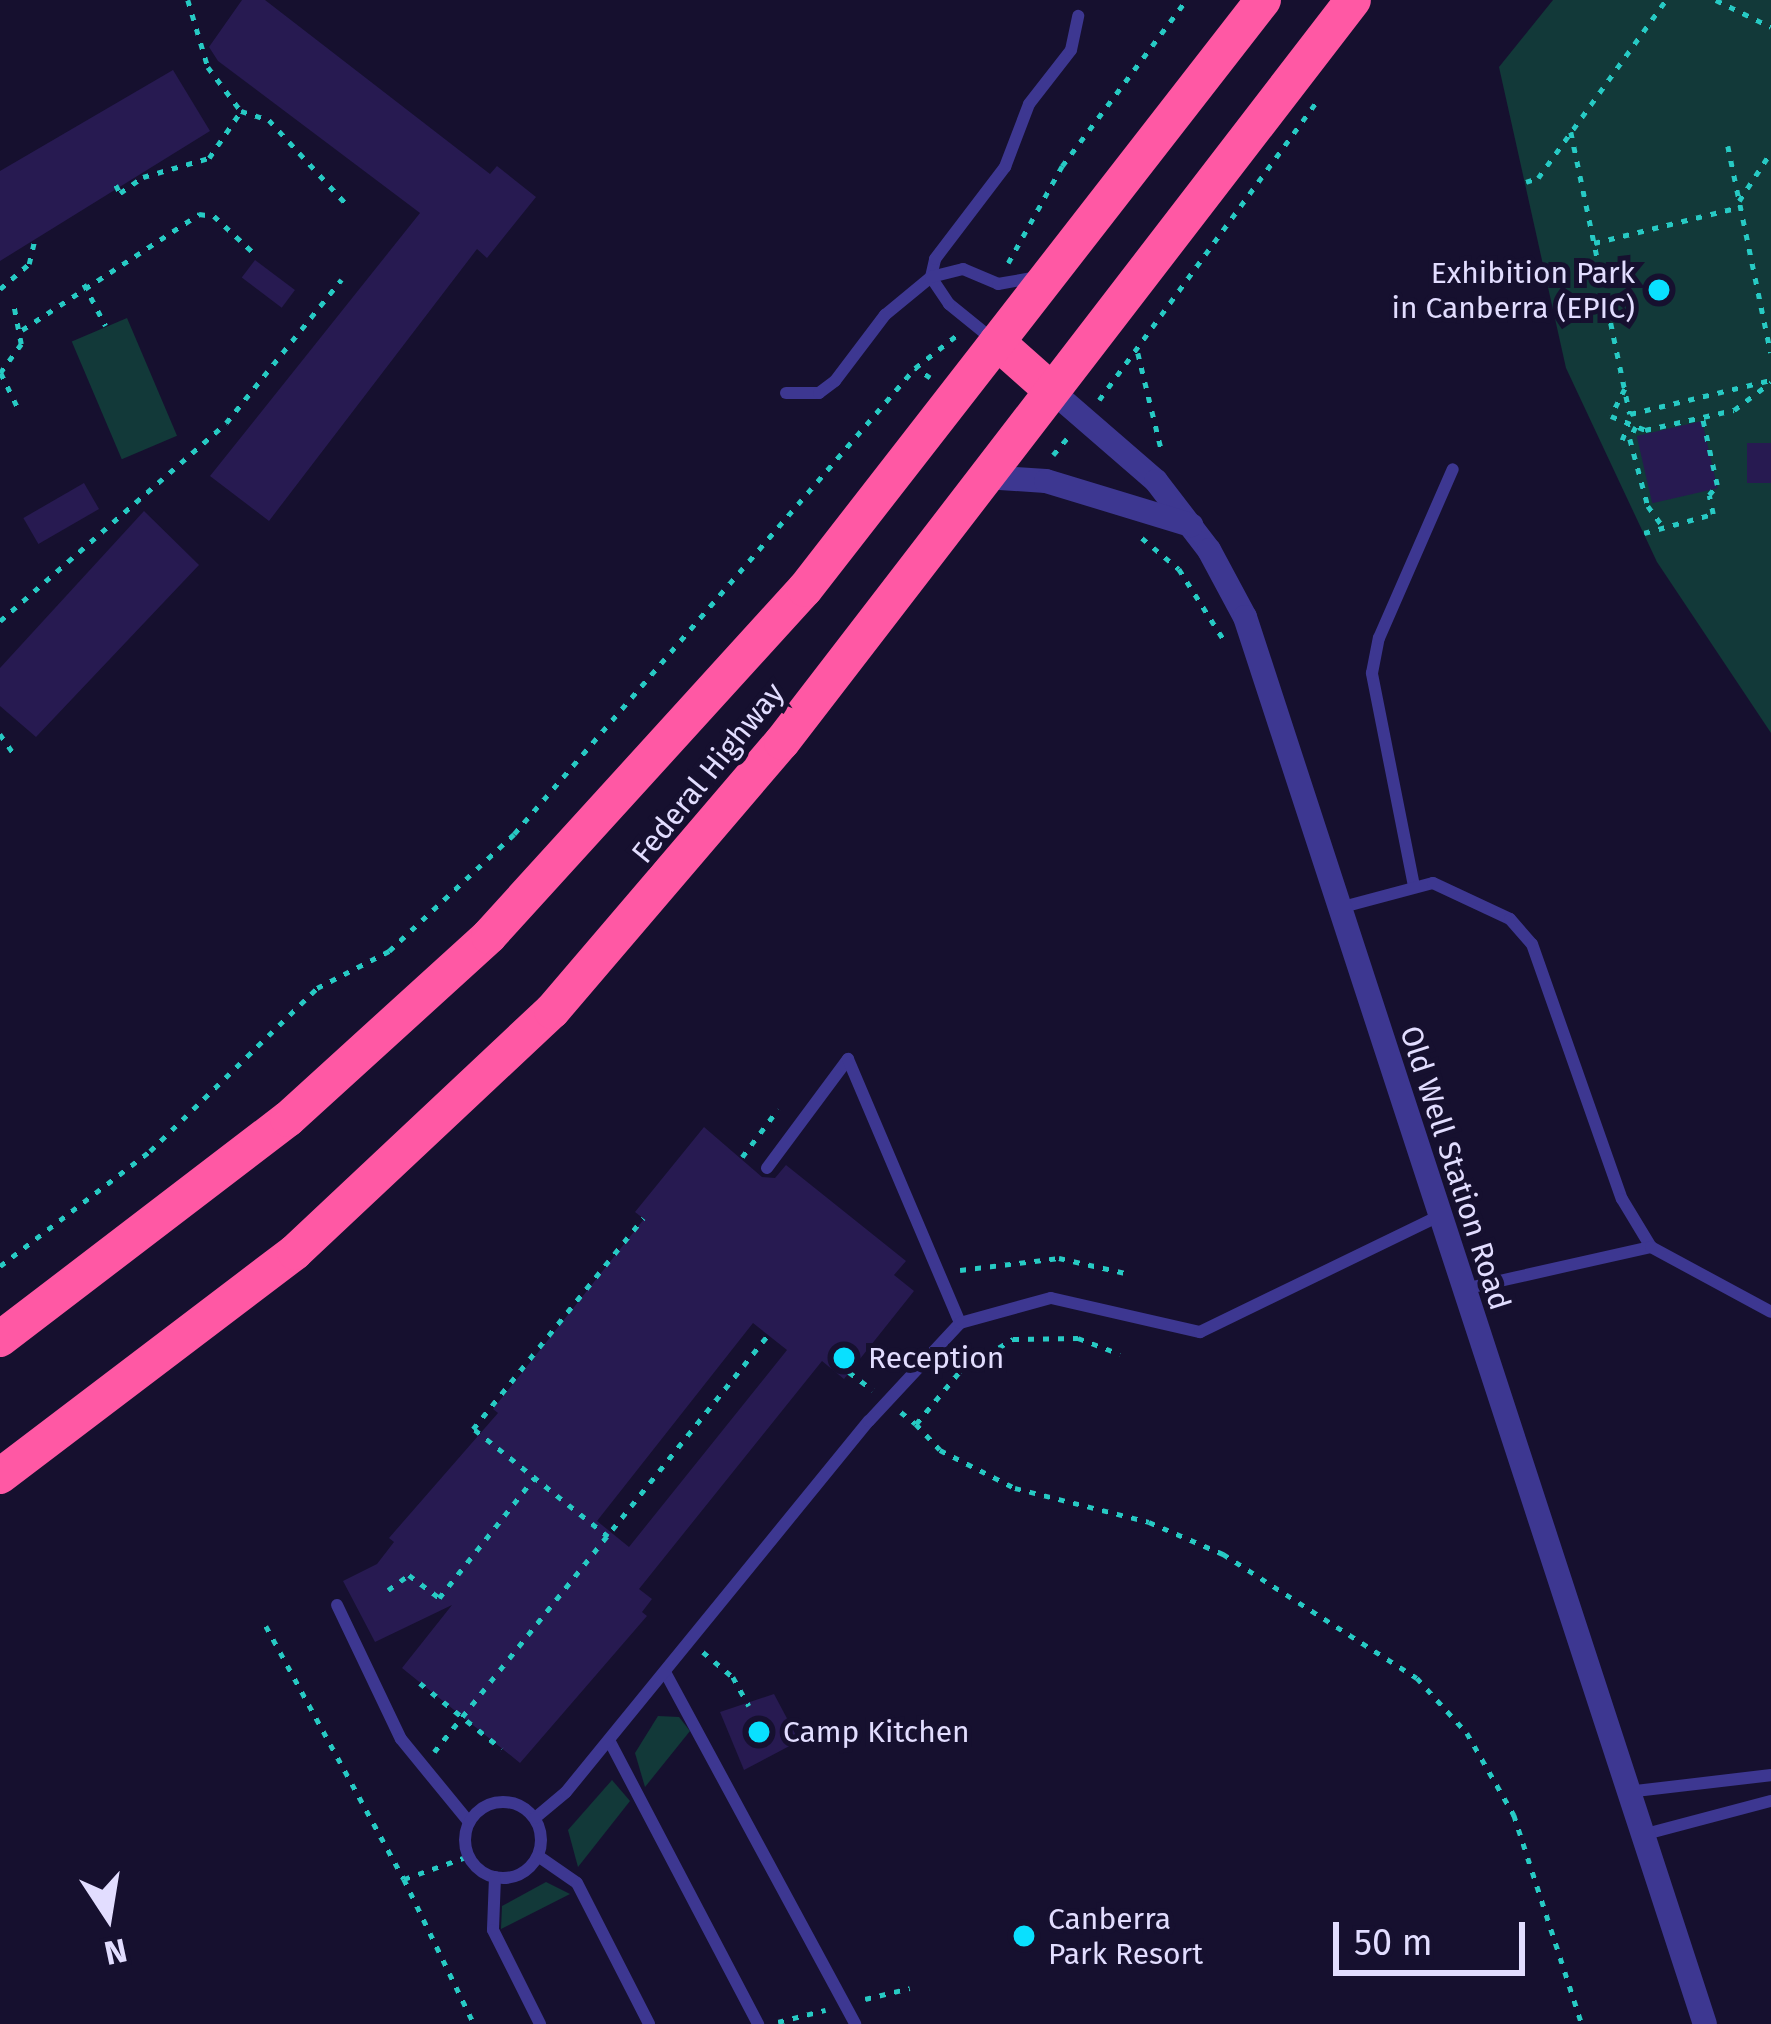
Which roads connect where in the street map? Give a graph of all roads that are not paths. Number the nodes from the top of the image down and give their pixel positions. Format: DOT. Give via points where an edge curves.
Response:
graph roads {
  1 [pos="1263,0"];
  2 [pos="1353,0"];
  3 [pos="1078,16"];
  4 [pos="1049,275"];
  5 [pos="931,277"];
  6 [pos="985,333"];
  7 [pos="1052,391"];
  8 [pos="785,393"];
  9 [pos="1453,469"];
  10 [pos="985,477"];
  11 [pos="1192,525"];
  12 [pos="1414,886"];
  13 [pos="1339,908"];
  14 [pos="766,1168"];
  15 [pos="1439,1216"];
  16 [pos="1651,1247"];
  17 [pos="1463,1289"];
  18 [pos="1771,1312"];
  19 [pos="960,1323"];
  20 [pos="0,1339"];
  21 [pos="0,1476"];
  22 [pos="337,1605"];
  23 [pos="665,1672"];
  24 [pos="610,1740"];
  25 [pos="1771,1775"];
  26 [pos="1626,1792"];
  27 [pos="1771,1801"];
  28 [pos="535,1818"];
  29 [pos="469,1822"];
  30 [pos="1641,1835"];
  31 [pos="538,1856"];
  32 [pos="495,1877"];
  33 [pos="540,2024"];
  34 [pos="649,2024"];
  35 [pos="758,2024"];
  36 [pos="855,2024"];
  37 [pos="1705,2024"];
  1 -- 4 [label="highway, Federal Highway"];
  2 -- 7 [label="highway, Federal Highway"];
  3 -- 5 [label="lane" via="1071,50 1029,104 1005,167 943,246"];
  4 -- 5 [label="lane" via="998,284 963,269"];
  4 -- 6 [label="highway, Federal Highway"];
  5 -- 6 [label="lane"];
  5 -- 8 [label="lane" via="885,315 835,381 818,393"];
  6 -- 7 [label="highway"];
  6 -- 20 [label="highway, Federal Highway" via="957,397 805,589 489,936 236,1162"];
  7 -- 10 [label="highway, Federal Highway"];
  7 -- 11 [label="street, Old Well Station Road"];
  9 -- 12 [label="lane" via="1379,638 1372,673"];
  10 -- 11 [label="street" via="1046,481"];
  10 -- 21 [label="highway, Federal Highway" via="692,852 470,1095 203,1328"];
  11 -- 13 [label="street, Old Well Station Road" via="1245,617"];
  12 -- 13 [label="lane"];
  12 -- 16 [label="lane" via="1432,883 1481,902 1532,944 1622,1199"];
  13 -- 15 [label="street, Old Well Station Road"];
  14 -- 19 [label="lane" via="848,1059"];
  15 -- 17 [label="street, Old Well Station Road"];
  15 -- 19 [label="lane" via="1200,1332 1051,1298"];
  16 -- 17 [label="lane"];
  16 -- 18 [label="lane"];
  17 -- 26 [label="street, Old Well Station Road"];
  19 -- 23 [label="lane"];
  22 -- 29 [label="lane" via="401,1739"];
  23 -- 24 [label="lane"];
  23 -- 36 [label="lane"];
  24 -- 28 [label="lane"];
  24 -- 35 [label="lane"];
  25 -- 26 [label="lane"];
  26 -- 30 [label="street, Old Well Station Road"];
  27 -- 30 [label="lane"];
  28 -- 29 [label="lane" via="501,1801"];
  28 -- 31 [label="lane"];
  29 -- 32 [label="lane" via="469,1856"];
  30 -- 37 [label="street, Old Well Station Road"];
  31 -- 32 [label="lane" via="520,1874"];
  31 -- 34 [label="lane" via="577,1882"];
  32 -- 33 [label="lane" via="493,1930"];
}
